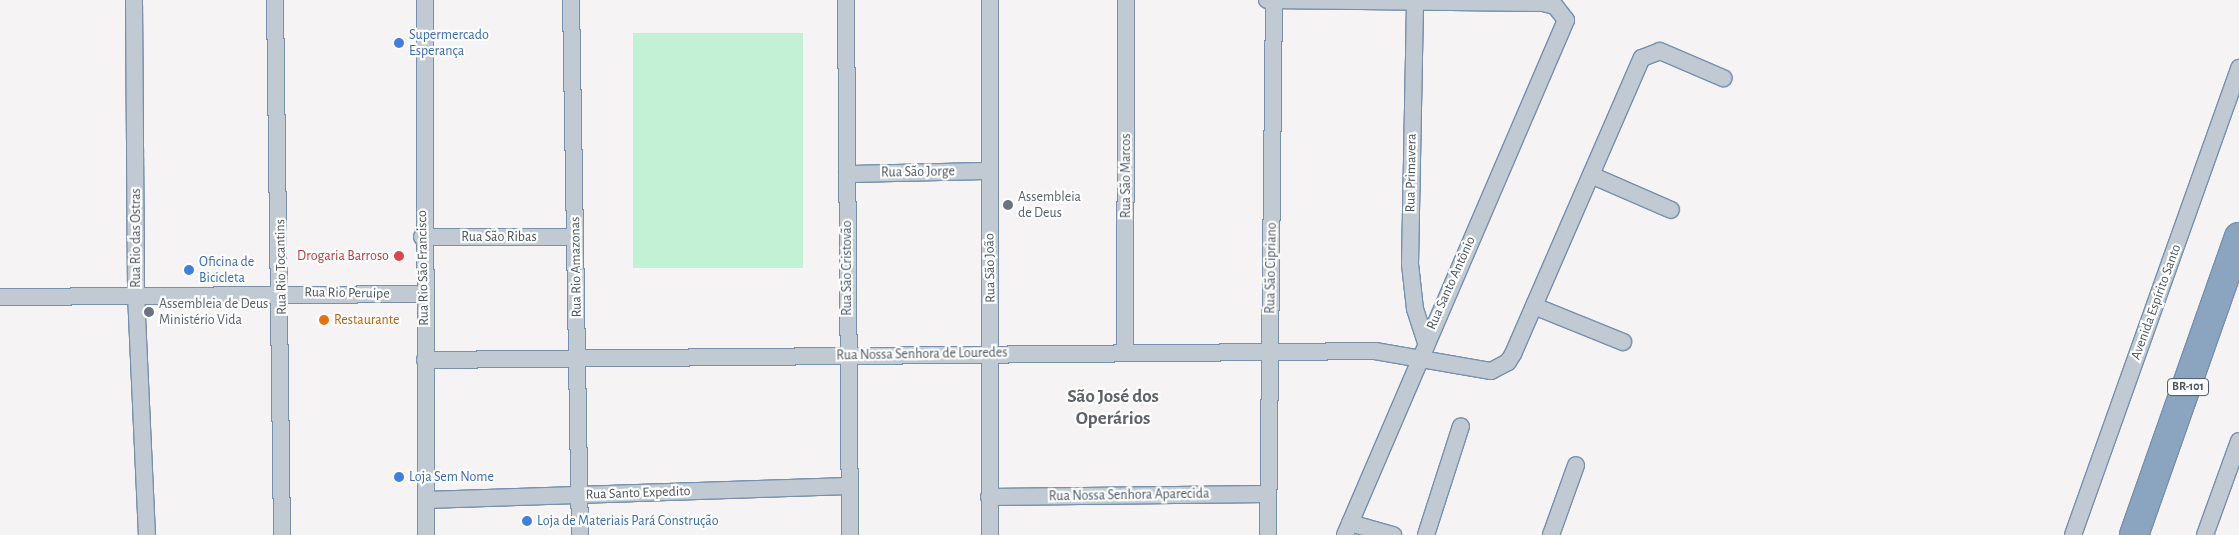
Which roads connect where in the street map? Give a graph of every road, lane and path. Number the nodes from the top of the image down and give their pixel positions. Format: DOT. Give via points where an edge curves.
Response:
graph roads {
  1 [pos="134,0"];
  2 [pos="275,0"];
  3 [pos="425,0"];
  4 [pos="571,0"];
  5 [pos="846,0"];
  6 [pos="990,0"];
  7 [pos="1126,0"];
  8 [pos="1267,0"];
  9 [pos="1274,0"];
  10 [pos="1523,1"];
  11 [pos="1405,3"];
  12 [pos="2239,68"];
  13 [pos="1723,78"];
  14 [pos="989,170"];
  15 [pos="847,174"];
  16 [pos="1592,175"];
  17 [pos="1671,210"];
  18 [pos="422,237"];
  19 [pos="575,237"];
  20 [pos="2239,237"];
  21 [pos="282,292"];
  22 [pos="136,294"];
  23 [pos="423,294"];
  24 [pos="0,297"];
  25 [pos="1534,306"];
  26 [pos="1425,340"];
  27 [pos="1624,342"];
  28 [pos="1125,351"];
  29 [pos="991,353"];
  30 [pos="1270,353"];
  31 [pos="848,354"];
  32 [pos="578,358"];
  33 [pos="1418,358"];
  34 [pos="425,360"];
  35 [pos="1461,426"];
  36 [pos="2239,442"];
  37 [pos="1576,465"];
  38 [pos="849,486"];
  39 [pos="1268,494"];
  40 [pos="580,495"];
  41 [pos="989,497"];
  42 [pos="426,500"];
  43 [pos="1348,529"];
  44 [pos="147,535"];
  45 [pos="282,535"];
  46 [pos="426,535"];
  47 [pos="580,535"];
  48 [pos="850,535"];
  49 [pos="990,535"];
  50 [pos="1268,535"];
  51 [pos="1393,535"];
  52 [pos="1426,535"];
  53 [pos="1551,535"];
  54 [pos="2073,535"];
  55 [pos="2134,535"];
  56 [pos="2206,535"];
  1 -- 22 [label="street, Rua Rio das Ostras"];
  2 -- 21 [label="street, Rua Rio Tocantins"];
  3 -- 18 [label="street, Rua Rio São Francisco"];
  4 -- 19 [label="street, Rua Rio Amazonas"];
  5 -- 15 [label="street, Rua São Cristovão"];
  6 -- 14 [label="street, Rua São João"];
  7 -- 28 [label="street, Rua São Marcos"];
  8 -- 9 [label="street"];
  9 -- 11 [label="street"];
  9 -- 30 [label="street, Rua São Cipriano"];
  10 -- 11 [label="street"];
  10 -- 26 [label="street, Rua Santo Antônio" via="1555,6 1566,20 1563,33"];
  11 -- 26 [label="street, Rua Primavera" via="1410,264 1415,309"];
  12 -- 54 [label="street, Avenida Espírito Santo"];
  13 -- 16 [label="street, Rua Nossa Senhora de Louredes" via="1660,51 1646,54"];
  14 -- 15 [label="street, Rua São Jorge"];
  14 -- 29 [label="street, Rua São João"];
  15 -- 31 [label="street, Rua São Cristovão"];
  16 -- 17 [label="street"];
  16 -- 25 [label="street, Rua Nossa Senhora de Louredes"];
  18 -- 19 [label="street, Rua São Ribas"];
  18 -- 23 [label="street, Rua Rio São Francisco"];
  19 -- 32 [label="street, Rua Rio Amazonas"];
  20 -- 55 [label="highway, BR-101"];
  21 -- 22 [label="street, Rua Rio Peruipe"];
  21 -- 23 [label="street, Rua Rio Peruipe"];
  21 -- 45 [label="street, Rua Rio Tocantins"];
  22 -- 24 [label="street, Rua Rio Peruipe"];
  22 -- 44 [label="street, Rua Rio das Ostras"];
  23 -- 34 [label="street, Rua Rio São Francisco"];
  25 -- 27 [label="street"];
  25 -- 33 [label="street, Rua Nossa Senhora de Louredes" via="1513,354 1502,367 1492,370"];
  26 -- 33 [label="street, Rua Santo Antônio"];
  28 -- 29 [label="street, Rua Nossa Senhora de Louredes"];
  28 -- 30 [label="street, Rua Nossa Senhora de Louredes"];
  29 -- 31 [label="street, Rua Nossa Senhora de Louredes"];
  29 -- 41 [label="street, Rua São João"];
  30 -- 33 [label="street, Rua Nossa Senhora de Louredes" via="1375,352"];
  30 -- 39 [label="street, Rua São Cipriano"];
  31 -- 32 [label="street, Rua Nossa Senhora de Louredes"];
  31 -- 38 [label="street, Rua São Cristovão"];
  32 -- 34 [label="street, Rua Nossa Senhora de Louredes"];
  32 -- 40 [label="street, Rua Rio Amazonas"];
  33 -- 43 [label="street, Rua Santo Antônio"];
  34 -- 42 [label="street, Rua Rio São Francisco"];
  35 -- 52 [label="street"];
  36 -- 56 [label="street"];
  37 -- 53 [label="street"];
  38 -- 40 [label="street, Rua Santo Expedito"];
  38 -- 48 [label="street, Rua São Cristovão"];
  39 -- 41 [label="street, Rua Nossa Senhora Aparecida"];
  39 -- 50 [label="street, Rua São Cipriano"];
  40 -- 42 [label="street, Rua Santo Expedito"];
  40 -- 47 [label="street, Rua Rio Amazonas"];
  41 -- 49 [label="street, Rua São João"];
  42 -- 46 [label="street, Rua Rio São Francisco"];
  43 -- 51 [label="street"];
}
